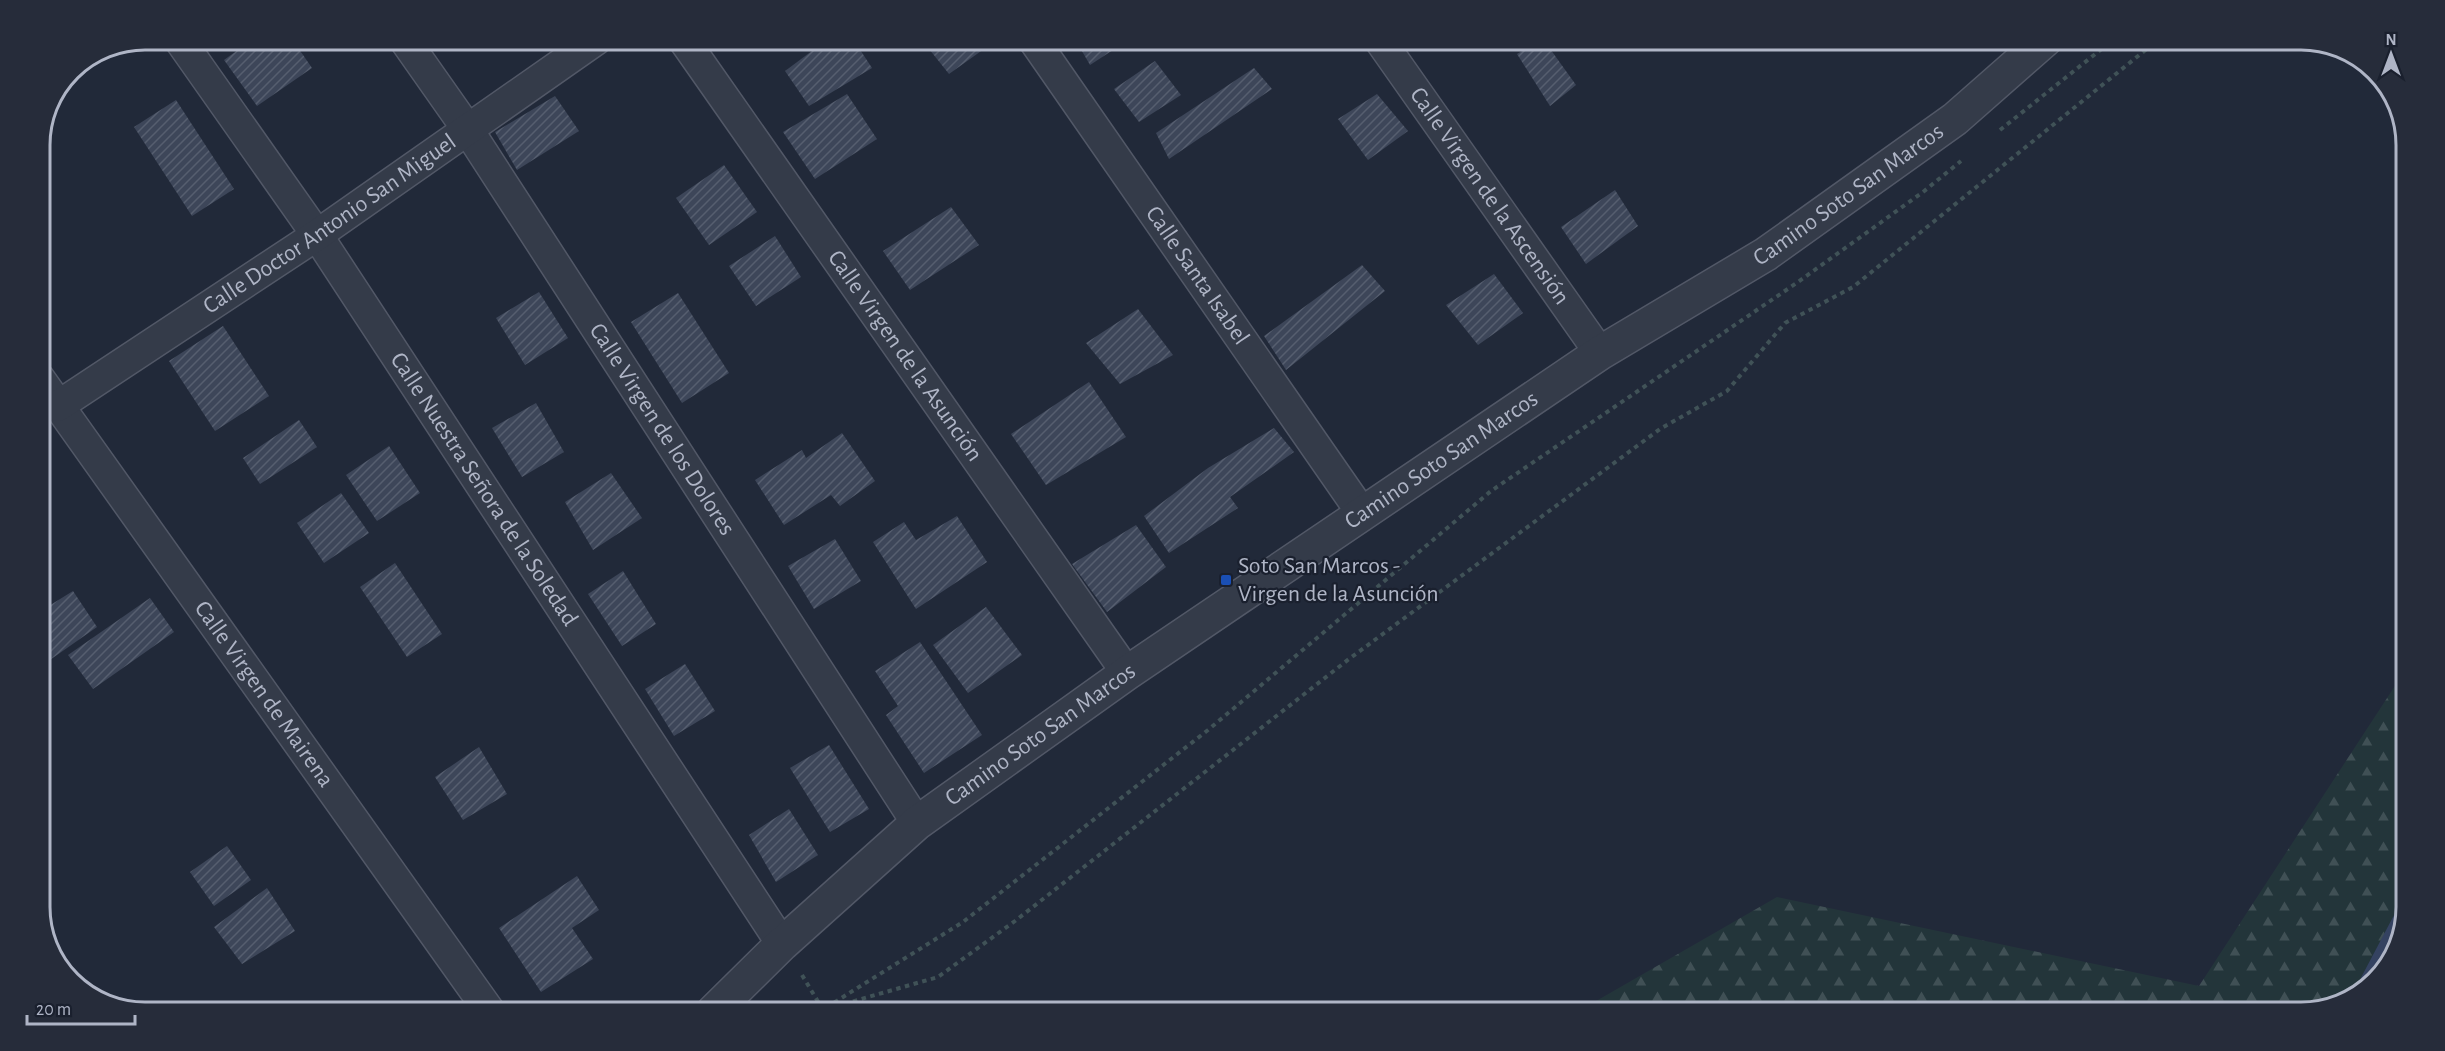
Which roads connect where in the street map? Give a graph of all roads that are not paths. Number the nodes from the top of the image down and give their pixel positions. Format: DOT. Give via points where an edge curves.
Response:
graph roads {
  1 [pos="187,50"];
  2 [pos="412,50"];
  3 [pos="581,50"];
  4 [pos="691,50"];
  5 [pos="1041,50"];
  6 [pos="1388,50"];
  7 [pos="2033,50"];
  8 [pos="468,130"];
  9 [pos="317,235"];
  10 [pos="1600,353"];
  11 [pos="50,394"];
  12 [pos="58,406"];
  13 [pos="1362,513"];
  14 [pos="1127,673"];
  15 [pos="917,823"];
  16 [pos="782,944"];
  17 [pos="483,1002"];
  18 [pos="723,1002"];
  1 -- 9 [label="street, Calle Nuestra Señora de la Soledad"];
  2 -- 8 [label="street, Calle Virgen de los Dolores"];
  3 -- 8 [label="street, Calle Doctor Antonio San Miguel"];
  4 -- 14 [label="street, Calle Virgen de la Asunción"];
  5 -- 13 [label="street, Calle Santa Isabel"];
  6 -- 10 [label="street, Calle Virgen de la Ascensión"];
  7 -- 10 [label="street, Camino Soto San Marcos" via="1955,119 1766,254"];
  8 -- 9 [label="street, Calle Doctor Antonio San Miguel"];
  8 -- 15 [label="street, Calle Virgen de los Dolores"];
  9 -- 12 [label="street, Calle Doctor Antonio San Miguel"];
  9 -- 16 [label="street, Calle Nuestra Señora de la Soledad"];
  10 -- 13 [label="street, Camino Soto San Marcos"];
  11 -- 12 [label="street, Calle Virgen de Mairena"];
  12 -- 17 [label="street, Calle Virgen de Mairena"];
  13 -- 14 [label="street, Camino Soto San Marcos"];
  14 -- 15 [label="street, Camino Soto San Marcos"];
  15 -- 16 [label="street, Camino Soto San Marcos"];
  16 -- 18 [label="street, Camino Soto San Marcos"];
}
